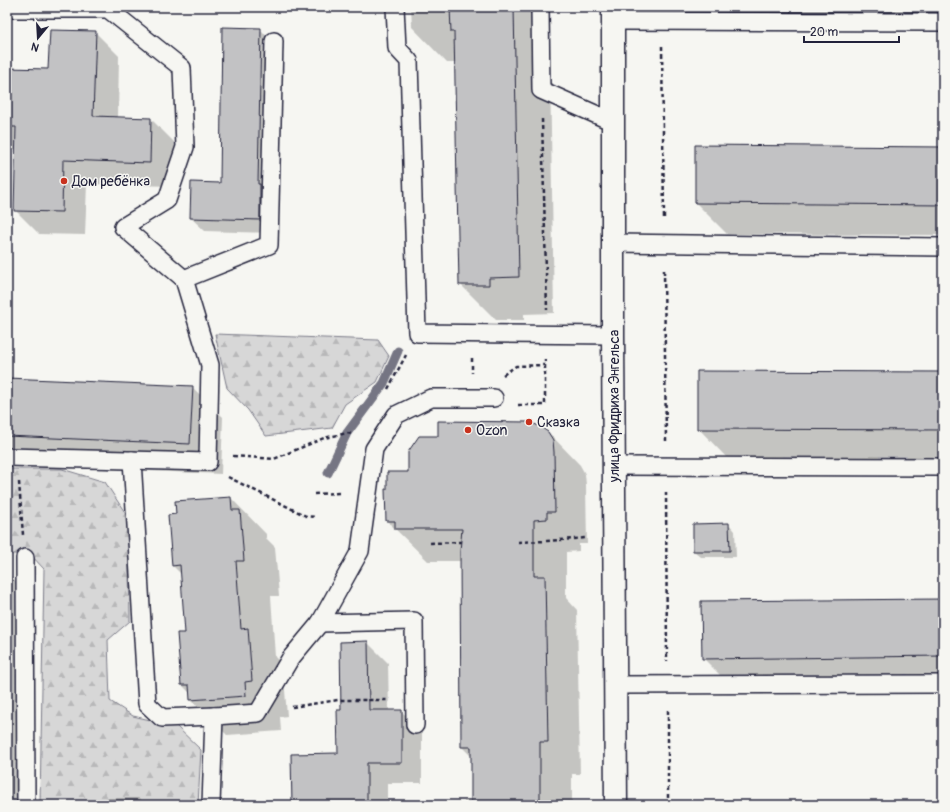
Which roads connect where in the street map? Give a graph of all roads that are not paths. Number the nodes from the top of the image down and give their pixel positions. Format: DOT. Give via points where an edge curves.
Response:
graph roads {
  1 [pos="395,7"];
  2 [pos="540,7"];
  3 [pos="7,9"];
  4 [pos="613,14"];
  5 [pos="943,22"];
  6 [pos="274,41"];
  7 [pos="613,122"];
  8 [pos="613,243"];
  9 [pos="943,246"];
  10 [pos="184,279"];
  11 [pos="613,336"];
  12 [pos="494,398"];
  13 [pos="12,457"];
  14 [pos="132,460"];
  15 [pos="614,466"];
  16 [pos="943,467"];
  17 [pos="25,558"];
  18 [pos="320,623"];
  19 [pos="943,684"];
  20 [pos="616,685"];
  21 [pos="214,716"];
  22 [pos="415,726"];
  23 [pos="26,805"];
  24 [pos="211,805"];
  25 [pos="616,805"];
  1 -- 11 [label="lane" via="396,48 409,61 417,333"];
  2 -- 7 [label="lane" via="541,90"];
  3 -- 10 [label="lane" via="108,9 182,68 185,147 167,200 123,227"];
  4 -- 5 [label="lane" via="662,22"];
  4 -- 7 [label="street, улица Фридриха Энгельса"];
  6 -- 10 [label="lane" via="269,245"];
  7 -- 8 [label="street, улица Фридриха Энгельса"];
  8 -- 9 [label="lane"];
  8 -- 11 [label="street, улица Фридриха Энгельса"];
  10 -- 14 [label="lane" via="210,365 208,462"];
  11 -- 15 [label="street, улица Фридриха Энгельса"];
  12 -- 18 [label="lane" via="431,398 396,415 374,450 360,552"];
  13 -- 14 [label="lane"];
  14 -- 21 [label="lane" via="147,704 162,718"];
  15 -- 16 [label="lane"];
  15 -- 20 [label="street, улица Фридриха Энгельса"];
  17 -- 23 [label="lane"];
  18 -- 21 [label="lane" via="290,659 258,713"];
  18 -- 22 [label="lane" via="414,621"];
  19 -- 20 [label="lane"];
  20 -- 25 [label="street, улица Фридриха Энгельса"];
  21 -- 24 [label="lane"];
}
